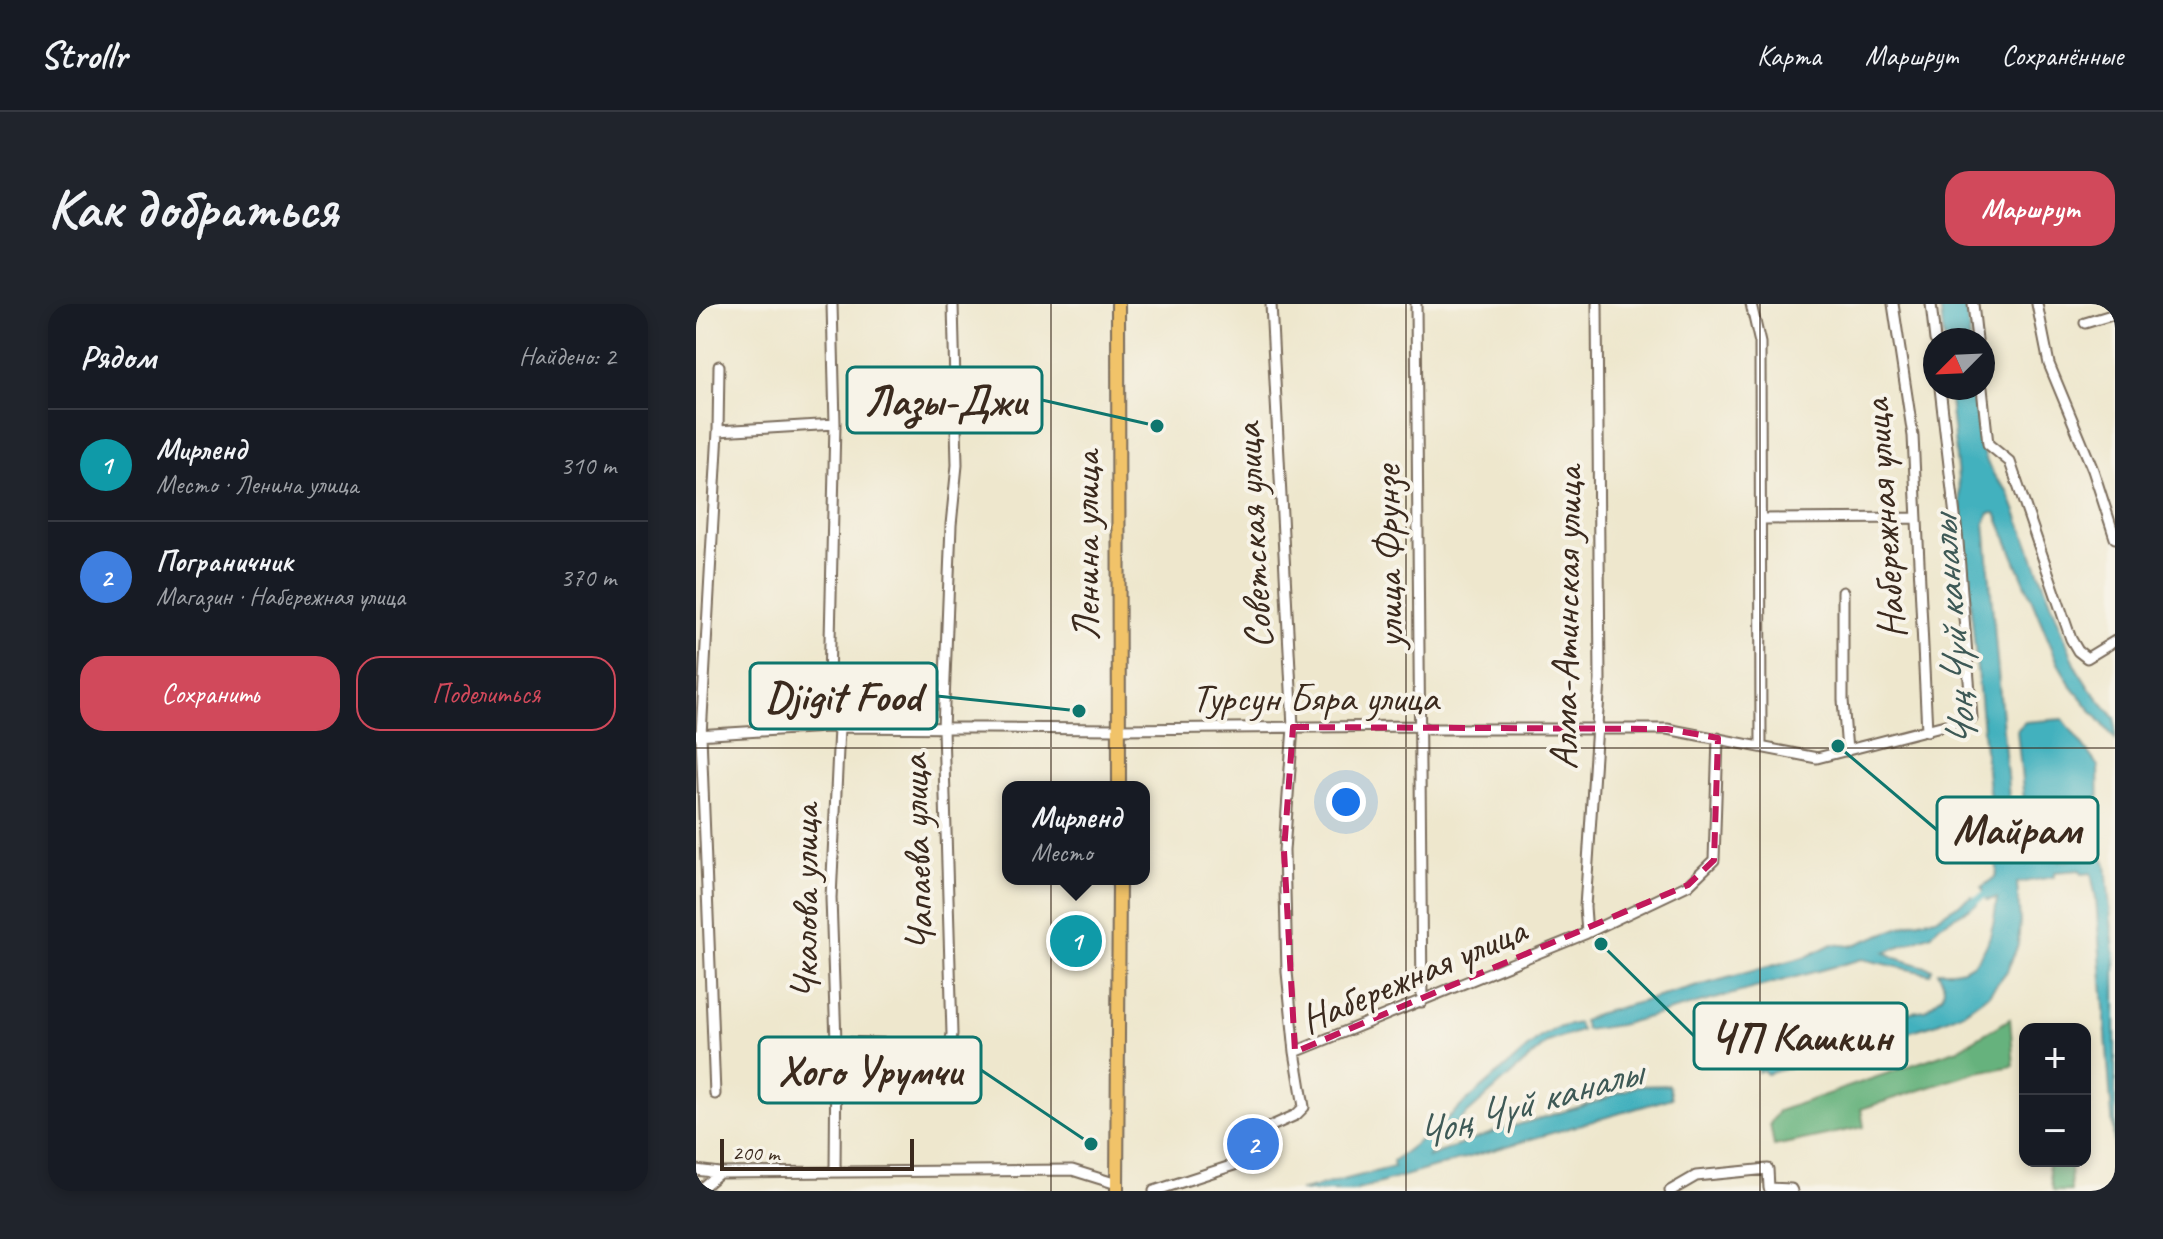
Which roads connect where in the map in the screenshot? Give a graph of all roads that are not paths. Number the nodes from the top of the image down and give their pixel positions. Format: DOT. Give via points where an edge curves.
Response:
graph roads {
  1 [pos="832,304"];
  2 [pos="953,304"];
  3 [pos="1118,304"];
  4 [pos="1271,304"];
  5 [pos="1416,304"];
  6 [pos="1597,304"];
  7 [pos="1751,304"];
  8 [pos="1893,304"];
  9 [pos="1931,304"];
  10 [pos="1973,304"];
  11 [pos="2037,304"];
  12 [pos="2115,314"];
  13 [pos="2085,323"];
  14 [pos="1934,328"];
  15 [pos="1976,328"];
  16 [pos="719,366"];
  17 [pos="1941,400"];
  18 [pos="1983,400"];
  19 [pos="835,424"];
  20 [pos="718,431"];
  21 [pos="1917,518"];
  22 [pos="1762,519"];
  23 [pos="2115,538"];
  24 [pos="1843,592"];
  25 [pos="2115,641"];
  26 [pos="1420,726"];
  27 [pos="1293,727"];
  28 [pos="1598,727"];
  29 [pos="833,728"];
  30 [pos="943,729"];
  31 [pos="1119,729"];
  32 [pos="1927,731"];
  33 [pos="699,735"];
  34 [pos="1718,738"];
  35 [pos="1761,747"];
  36 [pos="1847,751"];
  37 [pos="1119,781"];
  38 [pos="1119,885"];
  39 [pos="1587,933"];
  40 [pos="1422,1002"];
  41 [pos="836,1042"];
  42 [pos="950,1045"];
  43 [pos="1295,1052"];
  44 [pos="951,1089"];
  45 [pos="715,1094"];
  46 [pos="696,1170"];
  47 [pos="835,1172"];
  48 [pos="719,1173"];
  49 [pos="1117,1188"];
  50 [pos="698,1191"];
  51 [pos="1154,1191"];
  52 [pos="1670,1191"];
  53 [pos="1792,1191"];
  1 -- 19 [label="street, Чкалова улица"];
  2 -- 30 [label="street, Чапаева улица" via="957,465"];
  3 -- 31 [label="main road, Ленина улица"];
  4 -- 27 [label="street, Советская улица"];
  5 -- 26 [label="street, улица Фрунзе"];
  6 -- 28 [label="street, Алма-Атинская улица"];
  7 -- 22 [label="street" via="1760,343"];
  8 -- 21 [label="street, Набережная улица" via="1913,436"];
  9 -- 14 [label="street"];
  10 -- 15 [label="street"];
  11 -- 23 [label="street" via="2049,364"];
  12 -- 13 [label="street"];
  16 -- 20 [label="street"];
  17 -- 32 [label="street, Турсун Бяра улица" via="1972,718"];
  18 -- 25 [label="street" via="1988,444 2010,462 2071,639 2087,658"];
  19 -- 20 [label="street"];
  19 -- 29 [label="street, Чкалова улица"];
  20 -- 33 [label="street"];
  21 -- 22 [label="street"];
  21 -- 32 [label="street, Набережная улица"];
  22 -- 35 [label="street"];
  24 -- 36 [label="street"];
  26 -- 27 [label="street, Турсун Бяра улица"];
  26 -- 28 [label="street, Турсун Бяра улица"];
  26 -- 40 [label="street, улица Фрунзе"];
  27 -- 31 [label="street, Турсун Бяра улица"];
  27 -- 43 [label="street, Советская улица" via="1284,851"];
  28 -- 34 [label="street, Турсун Бяра улица" via="1667,729"];
  28 -- 39 [label="street, Алма-Атинская улица"];
  29 -- 30 [label="street, Турсун Бяра улица"];
  29 -- 33 [label="street, Турсун Бяра улица"];
  29 -- 41 [label="street, Чкалова улица"];
  30 -- 31 [label="street, Турсун Бяра улица"];
  30 -- 42 [label="street, Чапаева улица"];
  31 -- 37 [label="main road, Ленина улица"];
  32 -- 36 [label="street, Турсун Бяра улица"];
  33 -- 45 [label="street"];
  34 -- 35 [label="street, Турсун Бяра улица"];
  34 -- 39 [label="street, Набережная улица" via="1714,860 1688,885"];
  35 -- 36 [label="street, Турсун Бяра улица" via="1817,758"];
  38 -- 49 [label="main road"];
  39 -- 40 [label="street, Набережная улица"];
  40 -- 43 [label="street, Набережная улица"];
  41 -- 42 [label="street"];
  41 -- 47 [label="street, Чкалова улица"];
  42 -- 44 [label="street, Чапаева улица"];
  43 -- 51 [label="street, Набережная улица" via="1304,1107 1296,1115 1267,1128 1259,1151 1234,1165"];
  46 -- 48 [label="street"];
  47 -- 48 [label="street"];
  47 -- 49 [label="street" via="1072,1170"];
  48 -- 50 [label="street"];
  52 -- 53 [label="street" via="1696,1176 1768,1169 1769,1188"];
}
